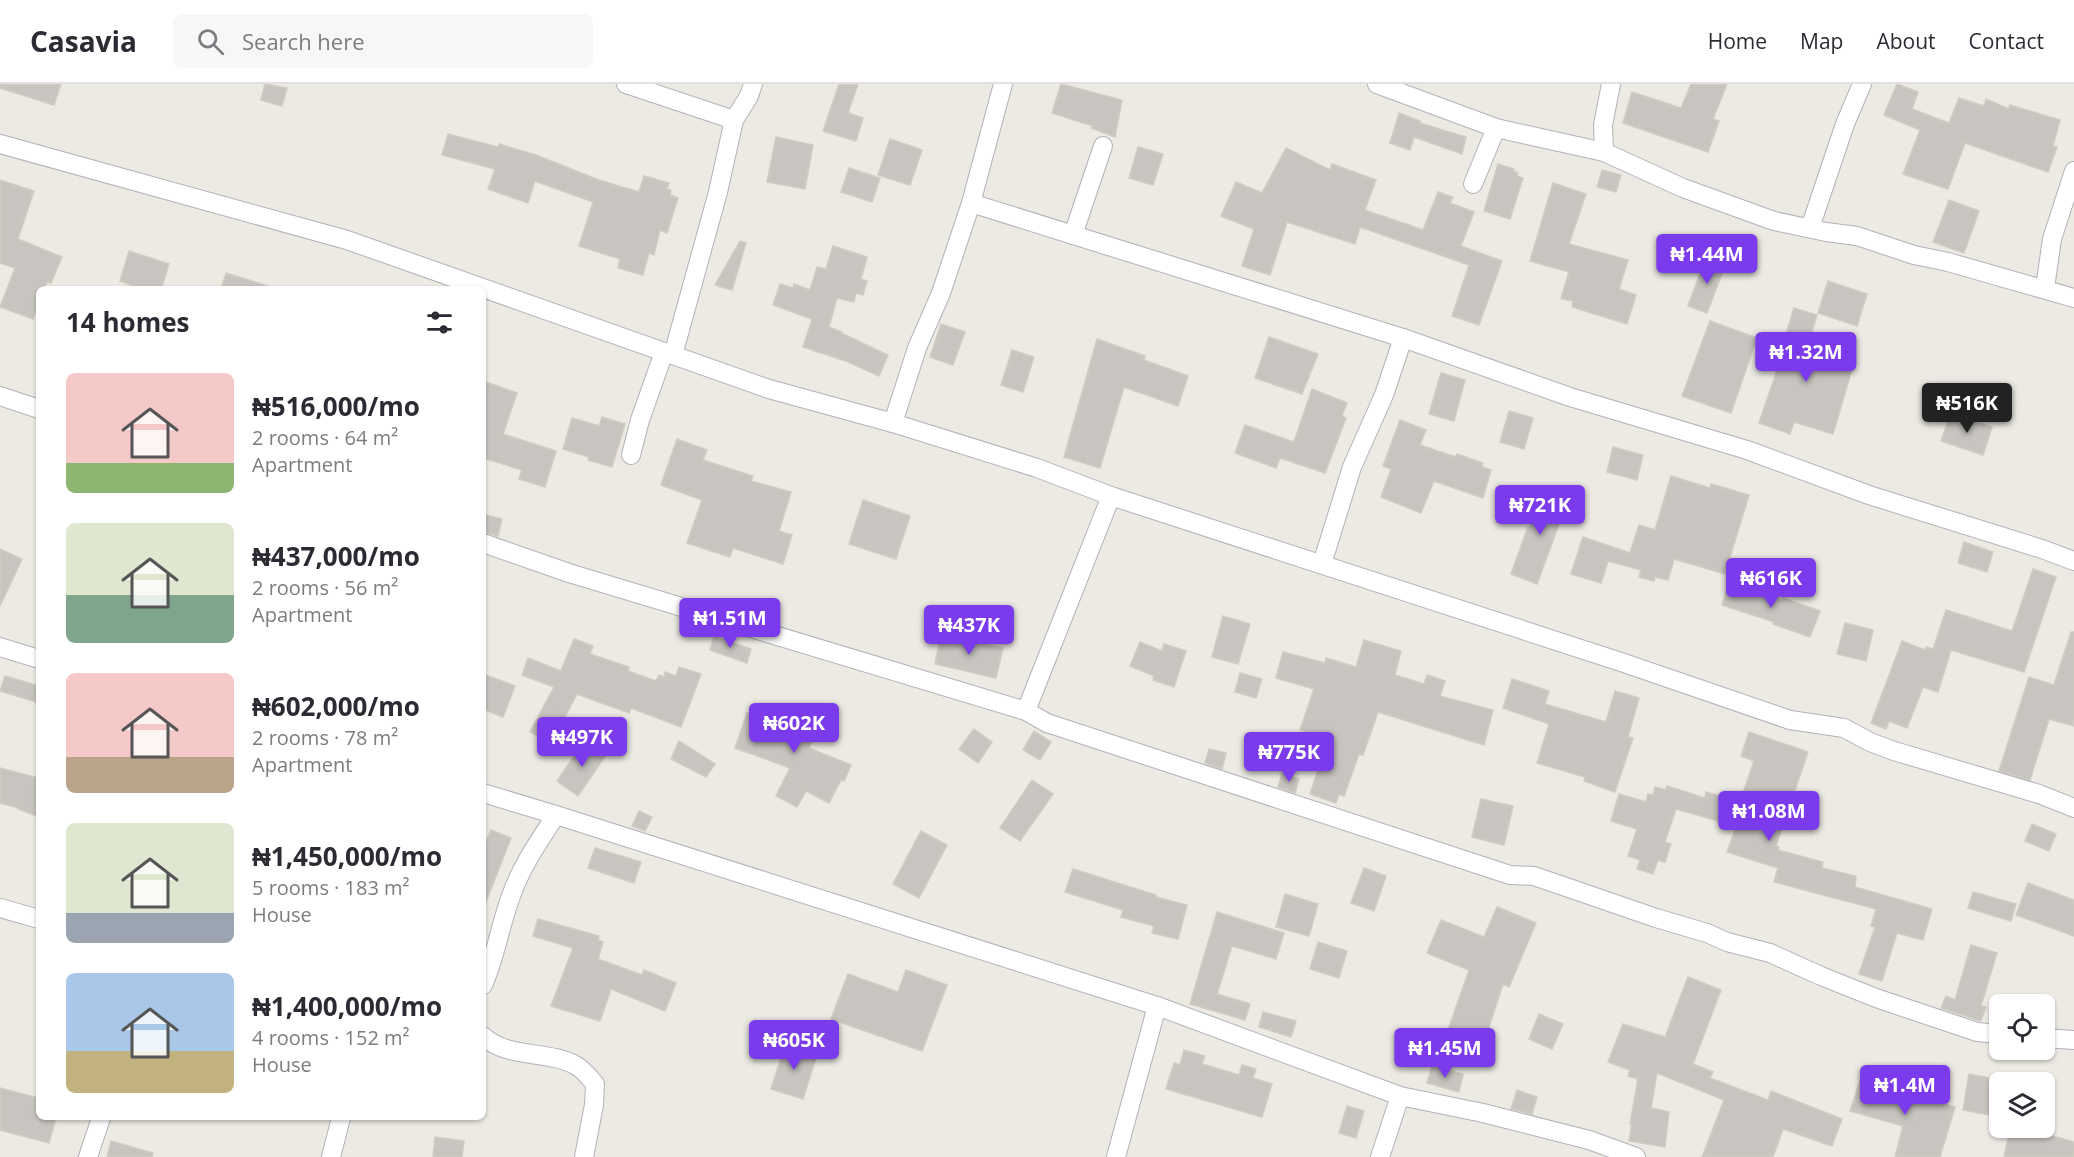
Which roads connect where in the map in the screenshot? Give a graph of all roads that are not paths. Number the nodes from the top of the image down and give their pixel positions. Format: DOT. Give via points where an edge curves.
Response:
graph roads {
  1 [pos="626,84"];
  2 [pos="753,84"];
  3 [pos="1003,84"];
  4 [pos="1377,84"];
  5 [pos="1611,84"];
  6 [pos="1862,84"];
  7 [pos="734,120"];
  8 [pos="1496,128"];
  9 [pos="0,144"];
  10 [pos="1103,146"];
  11 [pos="1604,152"];
  12 [pos="2074,171"];
  13 [pos="1473,184"];
  14 [pos="971,203"];
  15 [pos="1810,228"];
  16 [pos="1073,235"];
  17 [pos="477,286"];
  18 [pos="2045,288"];
  19 [pos="486,289"];
  20 [pos="2074,298"];
  21 [pos="1402,338"];
  22 [pos="668,354"];
  23 [pos="0,396"];
  24 [pos="36,408"];
  25 [pos="893,423"];
  26 [pos="631,455"];
  27 [pos="1111,496"];
  28 [pos="486,544"];
  29 [pos="2074,561"];
  30 [pos="1322,564"];
  31 [pos="0,647"];
  32 [pos="36,658"];
  33 [pos="1026,711"];
  34 [pos="486,794"];
  35 [pos="2074,808"];
  36 [pos="556,815"];
  37 [pos="0,908"];
  38 [pos="36,918"];
  39 [pos="486,979"];
  40 [pos="1157,1006"];
  41 [pos="1989,1033"];
  42 [pos="486,1039"];
  43 [pos="2055,1039"];
  44 [pos="2074,1040"];
  45 [pos="1400,1096"];
  46 [pos="100,1120"];
  47 [pos="340,1120"];
  48 [pos="88,1157"];
  49 [pos="331,1157"];
  50 [pos="584,1157"];
  51 [pos="1116,1157"];
  52 [pos="1380,1157"];
  53 [pos="1636,1157"];
  1 -- 7 [label="street"];
  2 -- 7 [label="street"];
  3 -- 14 [label="street"];
  4 -- 8 [label="street"];
  5 -- 11 [label="street" via="1603,125"];
  6 -- 15 [label="street"];
  7 -- 22 [label="street" via="715,203"];
  8 -- 11 [label="street"];
  8 -- 13 [label="street"];
  9 -- 17 [label="street" via="347,240"];
  10 -- 16 [label="street"];
  11 -- 15 [label="street" via="1683,188 1774,221"];
  12 -- 18 [label="street" via="2052,239"];
  14 -- 16 [label="street"];
  14 -- 25 [label="street"];
  15 -- 18 [label="street" via="1857,236 1914,255"];
  16 -- 21 [label="street"];
  18 -- 20 [label="street"];
  19 -- 22 [label="street"];
  21 -- 29 [label="street" via="1570,398 1747,450 1869,495"];
  21 -- 30 [label="street" via="1384,395 1352,467"];
  22 -- 25 [label="street" via="769,389"];
  22 -- 26 [label="street" via="640,420"];
  23 -- 24 [label="street"];
  25 -- 27 [label="street" via="1037,468"];
  27 -- 30 [label="street"];
  27 -- 33 [label="street"];
  28 -- 33 [label="street" via="569,573"];
  30 -- 35 [label="street" via="1790,720 1844,728 1886,748"];
  31 -- 32 [label="street"];
  33 -- 41 [label="street" via="1047,723 1286,803 1510,875 1534,876 1726,942 1770,952 1876,998"];
  34 -- 36 [label="street"];
  36 -- 39 [label="street" via="511,894"];
  36 -- 40 [label="street"];
  37 -- 38 [label="street"];
  40 -- 45 [label="street"];
  40 -- 51 [label="street"];
  42 -- 50 [label="street" via="512,1050 575,1065 595,1084"];
  43 -- 44 [label="street"];
  45 -- 52 [label="street"];
  45 -- 53 [label="street" via="1578,1137"];
  46 -- 48 [label="street"];
  47 -- 49 [label="street"];
}
